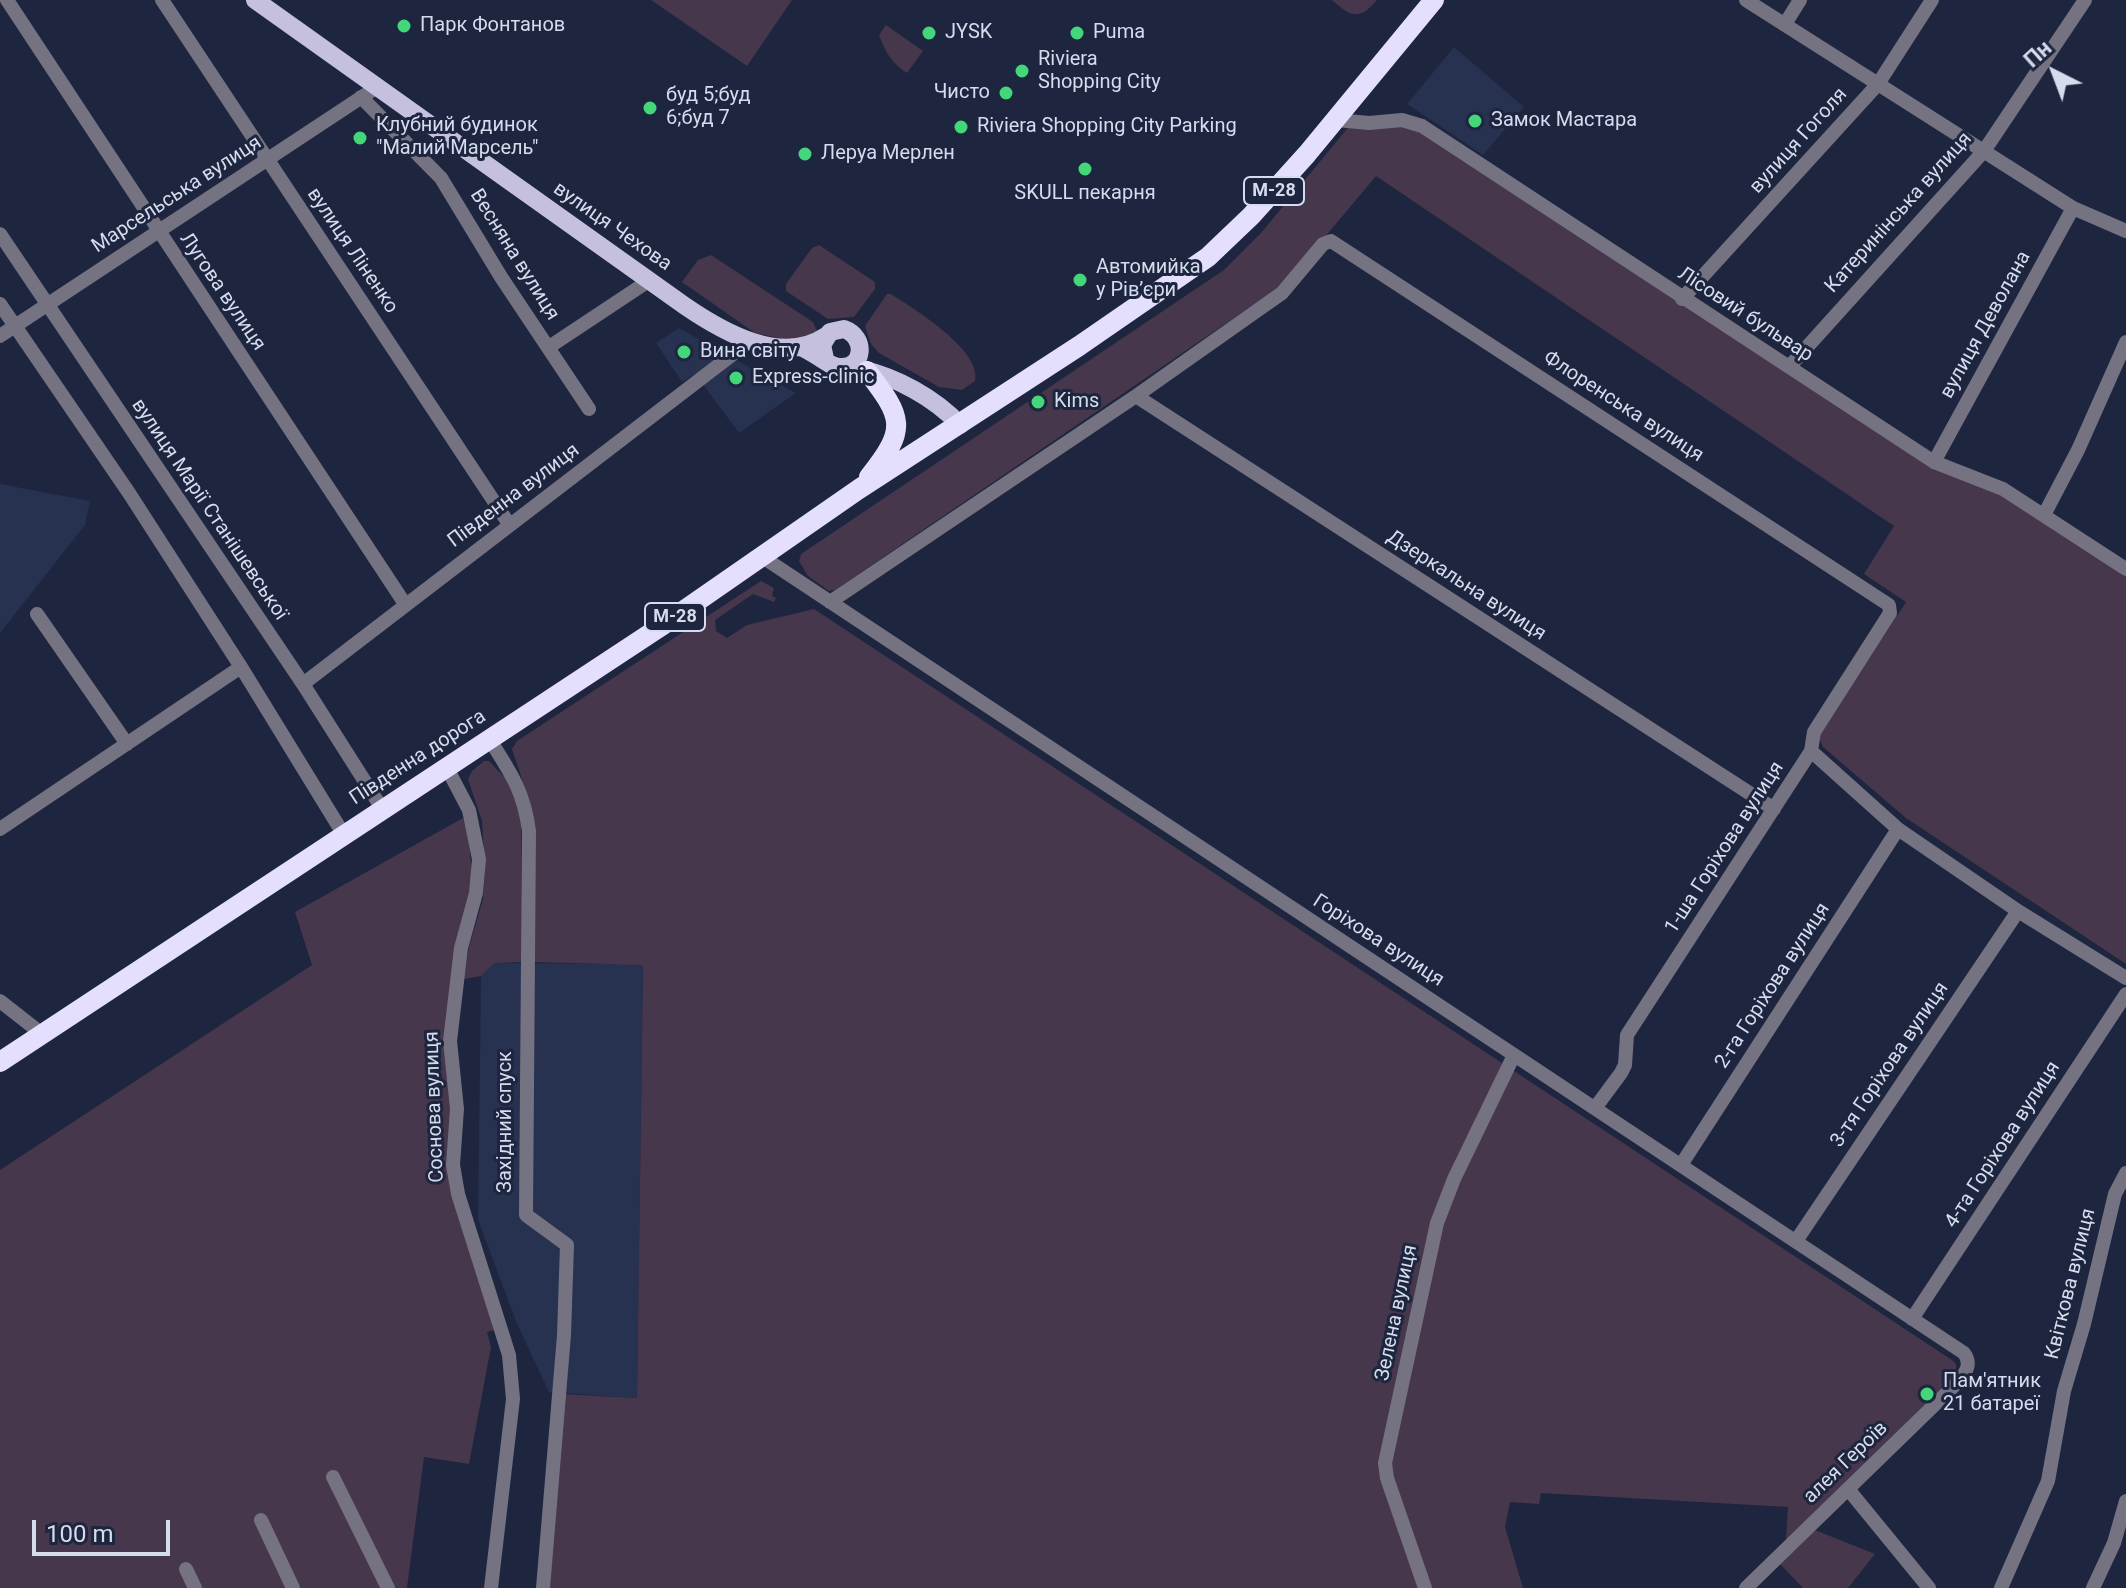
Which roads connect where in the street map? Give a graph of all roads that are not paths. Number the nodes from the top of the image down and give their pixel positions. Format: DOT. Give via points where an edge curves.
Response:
graph roads {
  1 [pos="7,0"];
  2 [pos="162,0"];
  3 [pos="255,0"];
  4 [pos="1434,0"];
  5 [pos="1746,0"];
  6 [pos="1800,0"];
  7 [pos="1932,0"];
  8 [pos="2085,0"];
  9 [pos="1785,24"];
  10 [pos="1878,84"];
  11 [pos="369,92"];
  12 [pos="1337,120"];
  13 [pos="1984,151"];
  14 [pos="267,159"];
  15 [pos="2073,208"];
  16 [pos="158,231"];
  17 [pos="2126,231"];
  18 [pos="0,234"];
  19 [pos="650,280"];
  20 [pos="1682,299"];
  21 [pos="0,304"];
  22 [pos="46,305"];
  23 [pos="15,326"];
  24 [pos="0,336"];
  25 [pos="826,336"];
  26 [pos="750,341"];
  27 [pos="2126,342"];
  28 [pos="860,345"];
  29 [pos="549,347"];
  30 [pos="800,347"];
  31 [pos="825,359"];
  32 [pos="1789,367"];
  33 [pos="842,368"];
  34 [pos="867,371"];
  35 [pos="892,379"];
  36 [pos="1136,396"];
  37 [pos="589,409"];
  38 [pos="960,425"];
  39 [pos="1934,462"];
  40 [pos="859,489"];
  41 [pos="2044,515"];
  42 [pos="509,524"];
  43 [pos="761,556"];
  44 [pos="2126,569"];
  45 [pos="830,602"];
  46 [pos="405,604"];
  47 [pos="1891,609"];
  48 [pos="37,614"];
  49 [pos="241,667"];
  50 [pos="303,684"];
  51 [pos="490,740"];
  52 [pos="127,744"];
  53 [pos="1811,751"];
  54 [pos="447,768"];
  55 [pos="1774,809"];
  56 [pos="383,810"];
  57 [pos="0,829"];
  58 [pos="1898,829"];
  59 [pos="344,835"];
  60 [pos="2018,911"];
  61 [pos="2126,978"];
  62 [pos="2126,994"];
  63 [pos="0,1001"];
  64 [pos="42,1034"];
  65 [pos="1514,1055"];
  66 [pos="0,1062"];
  67 [pos="1595,1108"];
  68 [pos="1681,1165"];
  69 [pos="2126,1173"];
  70 [pos="1796,1241"];
  71 [pos="1912,1319"];
  72 [pos="1968,1363"];
  73 [pos="333,1477"];
  74 [pos="1848,1489"];
  75 [pos="2126,1501"];
  76 [pos="261,1520"];
  77 [pos="186,1569"];
  78 [pos="195,1588"];
  79 [pos="293,1588"];
  80 [pos="388,1588"];
  81 [pos="491,1588"];
  82 [pos="543,1588"];
  83 [pos="1425,1588"];
  84 [pos="1746,1588"];
  85 [pos="1929,1588"];
  86 [pos="2001,1588"];
  87 [pos="2093,1588"];
  1 -- 16 [label="street, Лугова вулиця"];
  2 -- 14 [label="street, вулиця Ліненко"];
  3 -- 11 [label="main road, вулиця Чехова"];
  4 -- 12 [label="highway, М-28"];
  5 -- 9 [label="street"];
  6 -- 9 [label="street"];
  7 -- 10 [label="street, вулиця Гоголя"];
  8 -- 13 [label="street, Катеринінська вулиця"];
  9 -- 10 [label="street"];
  10 -- 13 [label="street"];
  10 -- 20 [label="street, вулиця Гоголя"];
  11 -- 14 [label="street, Марсельська вулиця"];
  11 -- 19 [label="main road, вулиця Чехова"];
  11 -- 29 [label="street, Весняна вулиця" via="441,178"];
  12 -- 20 [label="street, Лісовий бульвар" via="1402,120 1422,126"];
  12 -- 38 [label="highway, М-28" via="1208,257"];
  13 -- 15 [label="street"];
  13 -- 32 [label="street, Катеринінська вулиця"];
  14 -- 16 [label="street, Марсельська вулиця"];
  14 -- 42 [label="street, вулиця Ліненко"];
  15 -- 17 [label="street"];
  15 -- 39 [label="street, вулиця Деволана"];
  16 -- 22 [label="street, Марсельська вулиця"];
  16 -- 46 [label="street, Лугова вулиця"];
  18 -- 22 [label="street, вулиця Марії Станішевської"];
  19 -- 26 [label="main road, вулиця Чехова" via="727,334"];
  19 -- 29 [label="street"];
  20 -- 32 [label="street, Лісовий бульвар"];
  21 -- 23 [label="street"];
  22 -- 23 [label="street, Марсельська вулиця"];
  22 -- 50 [label="street, вулиця Марії Станішевської"];
  23 -- 24 [label="street, Марсельська вулиця"];
  23 -- 49 [label="street"];
  25 -- 28 [label="main road" via="844,329"];
  25 -- 30 [label="main road, вулиця Чехова"];
  25 -- 31 [label="main road"];
  26 -- 30 [label="main road, вулиця Чехова"];
  26 -- 42 [label="street, Південна вулиця"];
  27 -- 41 [label="street"];
  28 -- 33 [label="main road" via="855,362"];
  28 -- 35 [label="main road"];
  29 -- 37 [label="street, Весняна вулиця"];
  30 -- 31 [label="main road, вулиця Чехова"];
  31 -- 33 [label="main road"];
  32 -- 39 [label="street, Лісовий бульвар"];
  33 -- 34 [label="main road"];
  34 -- 35 [label="main road"];
  34 -- 40 [label="highway" via="890,400 897,424 890,448"];
  35 -- 38 [label="main road" via="944,409"];
  36 -- 45 [label="street"];
  36 -- 47 [label="street, Флоренська вулиця" via="1282,293 1331,241"];
  36 -- 55 [label="street, Дзеркальна вулиця"];
  38 -- 40 [label="highway, М-28"];
  39 -- 41 [label="street, Лісовий бульвар" via="2003,489"];
  40 -- 43 [label="highway, Південна дорога / М-28"];
  41 -- 44 [label="street, Лісовий бульвар"];
  42 -- 46 [label="street, Південна вулиця"];
  43 -- 45 [label="street, Горіхова вулиця"];
  43 -- 51 [label="highway, Південна дорога / М-28"];
  45 -- 65 [label="street, Горіхова вулиця"];
  46 -- 50 [label="street, Південна вулиця"];
  47 -- 53 [label="street, 1-ша Горіхова вулиця" via="1814,732"];
  48 -- 52 [label="street"];
  49 -- 52 [label="street"];
  49 -- 59 [label="street"];
  50 -- 56 [label="street, вулиця Марії Станішевської"];
  51 -- 54 [label="highway, Південна дорога / М-28"];
  51 -- 82 [label="street, Західний спуск" via="526,805 529,831 526,1215 567,1245"];
  52 -- 57 [label="street"];
  53 -- 55 [label="street, 1-ша Горіхова вулиця"];
  53 -- 58 [label="street"];
  54 -- 56 [label="highway, Південна дорога / М-28"];
  54 -- 81 [label="street, Соснова вулиця" via="469,810 479,859 450,1041 457,1109 453,1165 509,1355 513,1399"];
  55 -- 67 [label="street, 1-ша Горіхова вулиця" via="1627,1035 1625,1065"];
  56 -- 59 [label="highway, Південна дорога / М-28"];
  58 -- 60 [label="street"];
  58 -- 68 [label="street, 2-га Горіхова вулиця"];
  59 -- 64 [label="highway, Південна дорога / М-28"];
  60 -- 61 [label="street"];
  60 -- 70 [label="street, 3-тя Горіхова вулиця"];
  62 -- 71 [label="street, 4-та Горіхова вулиця"];
  63 -- 64 [label="street"];
  64 -- 66 [label="highway, Південна дорога / М-28"];
  65 -- 67 [label="street, Горіхова вулиця"];
  65 -- 83 [label="street, Зелена вулиця" via="1437,1223 1385,1463"];
  67 -- 68 [label="street, Горіхова вулиця"];
  68 -- 70 [label="street, Горіхова вулиця"];
  69 -- 86 [label="street, Квіткова вулиця" via="2115,1194 2061,1402 2048,1481"];
  70 -- 71 [label="street, Горіхова вулиця"];
  71 -- 72 [label="street, Горіхова вулиця" via="1964,1353"];
  72 -- 74 [label="street, алея Героїв" via="1959,1381"];
  73 -- 80 [label="street"];
  74 -- 84 [label="street, алея Героїв"];
  74 -- 85 [label="street"];
  75 -- 87 [label="street"];
  76 -- 79 [label="street"];
  77 -- 78 [label="street"];
}
